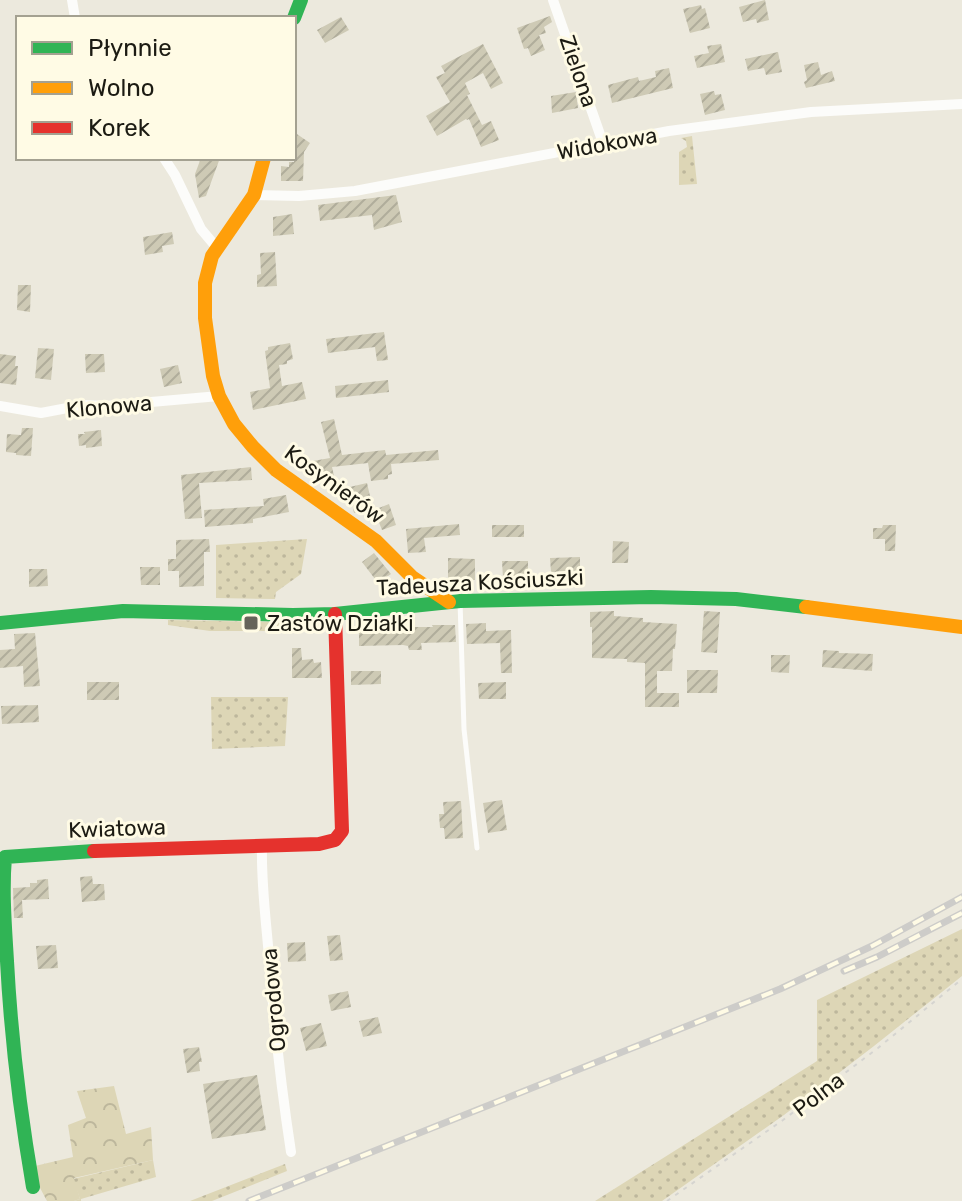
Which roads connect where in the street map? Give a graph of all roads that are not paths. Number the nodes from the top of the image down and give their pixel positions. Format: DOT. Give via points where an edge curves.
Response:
graph roads {
  1 [pos="553,0"];
  2 [pos="962,104"];
  3 [pos="603,143"];
  4 [pos="165,160"];
  5 [pos="263,160"];
  6 [pos="254,195"];
  7 [pos="217,248"];
  8 [pos="219,396"];
  9 [pos="0,406"];
  10 [pos="412,577"];
  11 [pos="454,602"];
  12 [pos="408,607"];
  13 [pos="335,614"];
  14 [pos="0,623"];
  15 [pos="962,627"];
  16 [pos="262,846"];
  17 [pos="477,848"];
  18 [pos="291,1152"];
  19 [pos="33,1187"];
  1 -- 3 [label="street, Zielona"];
  2 -- 3 [label="street, Widokowa" via="811,112"];
  3 -- 6 [label="street, Widokowa" via="355,191"];
  4 -- 7 [label="street" via="201,229"];
  5 -- 6 [label="street, Kosynierów"];
  6 -- 7 [label="street, Kosynierów"];
  7 -- 8 [label="street, Kosynierów" via="205,283 205,318"];
  8 -- 9 [label="street, Klonowa" via="41,413"];
  8 -- 10 [label="street, Kosynierów" via="234,424 276,470 376,541"];
  10 -- 11 [label="street, Kosynierów"];
  10 -- 12 [label="street"];
  11 -- 12 [label="street, Tadeusza Kościuszki"];
  11 -- 15 [label="street, Tadeusza Kościuszki" via="736,599"];
  11 -- 17 [label="lane"];
  12 -- 13 [label="street, Tadeusza Kościuszki"];
  13 -- 14 [label="street, Tadeusza Kościuszki" via="123,611"];
  13 -- 16 [label="street, Kwiatowa" via="342,831 327,843"];
  16 -- 18 [label="street, Ogrodowa" via="271,989"];
  16 -- 19 [label="street, Kwiatowa" via="5,857 9,1008"];
}
